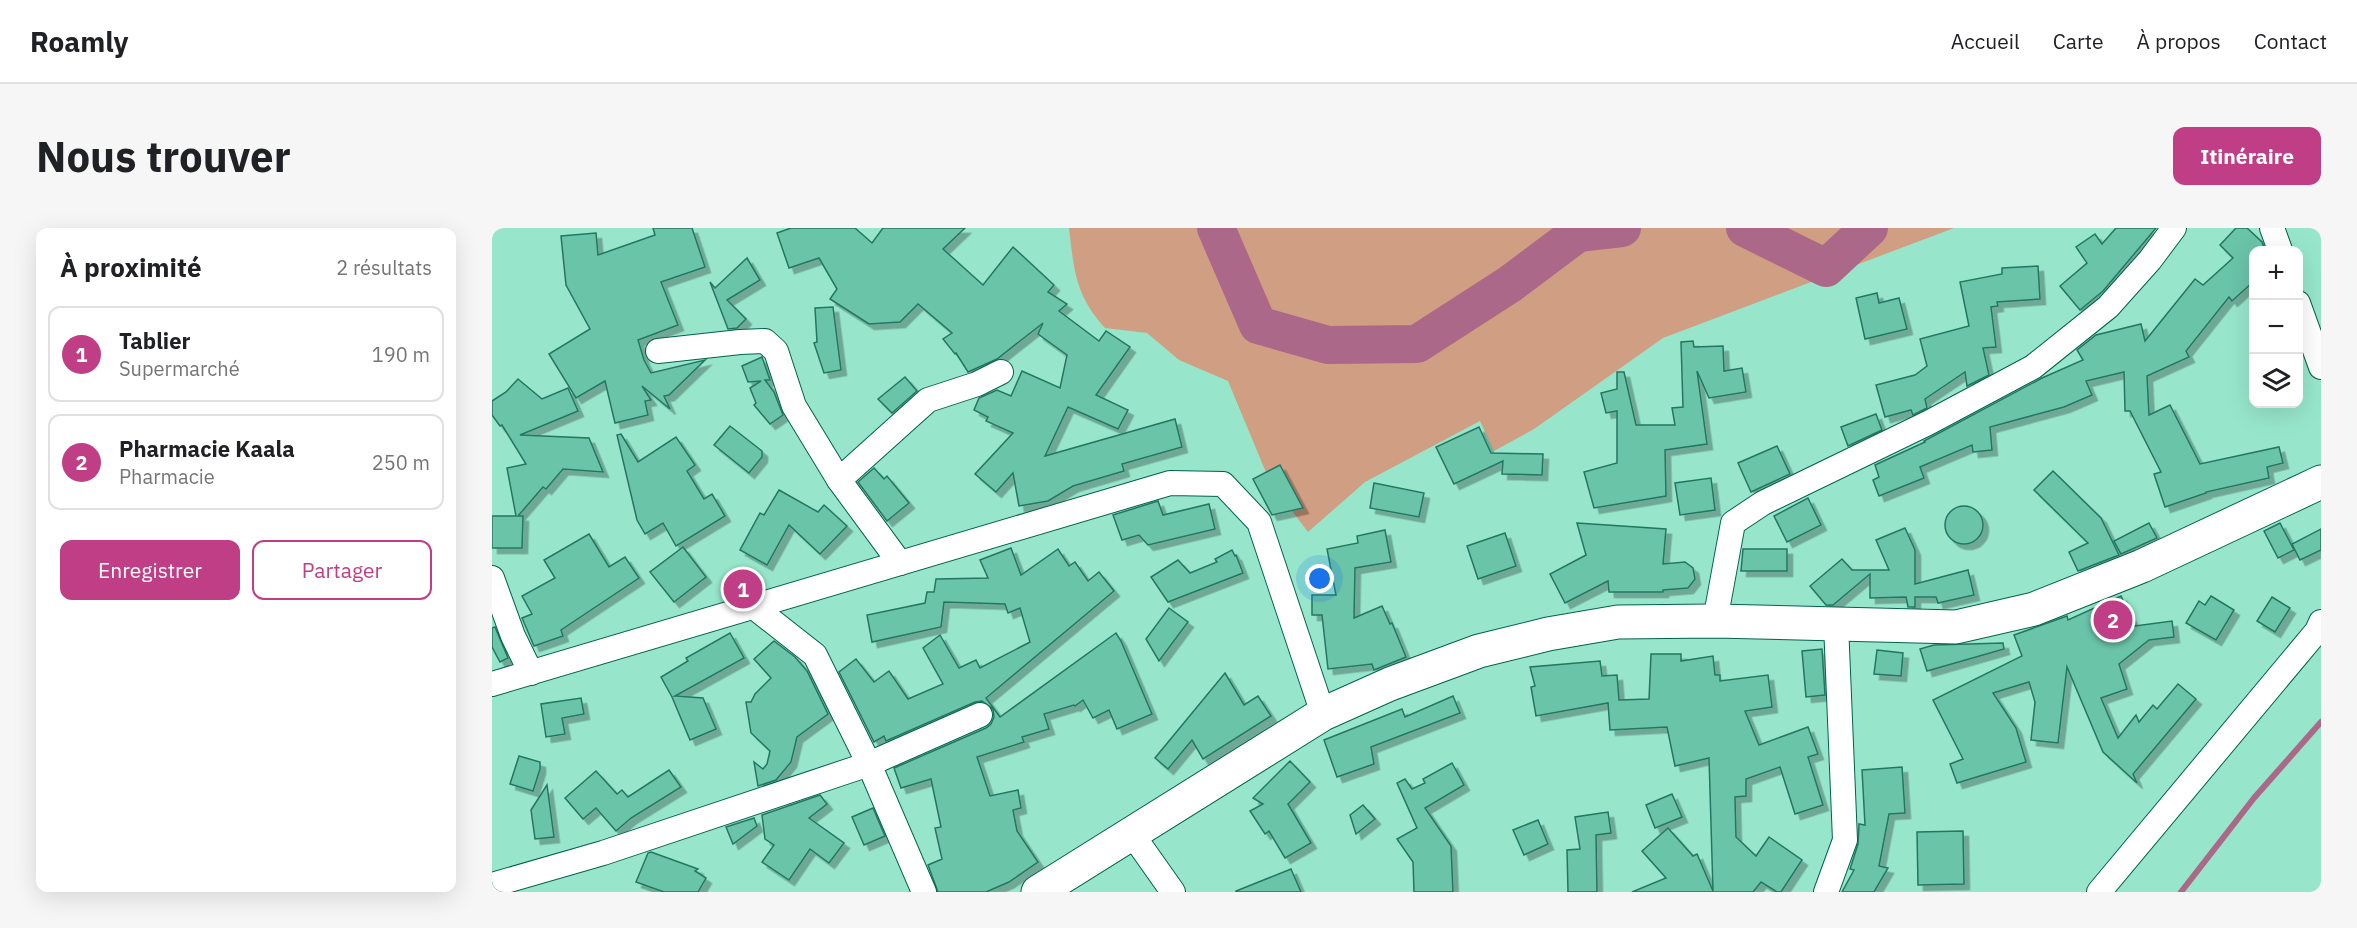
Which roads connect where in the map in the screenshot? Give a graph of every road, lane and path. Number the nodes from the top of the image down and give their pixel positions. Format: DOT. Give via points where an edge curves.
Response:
graph roads {
  1 [pos="2174,228"];
  2 [pos="2272,228"];
  3 [pos="2279,246"];
  4 [pos="2303,317"];
  5 [pos="658,351"];
  6 [pos="2321,367"];
  7 [pos="1001,372"];
  8 [pos="839,480"];
  9 [pos="2321,482"];
  10 [pos="900,563"];
  11 [pos="492,578"];
  12 [pos="754,607"];
  13 [pos="1715,621"];
  14 [pos="2321,622"];
  15 [pos="1836,624"];
  16 [pos="531,673"];
  17 [pos="492,684"];
  18 [pos="1323,714"];
  19 [pos="980,715"];
  20 [pos="869,764"];
  21 [pos="1132,834"];
  22 [pos="492,885"];
  23 [pos="924,892"];
  24 [pos="1038,892"];
  25 [pos="1173,892"];
  26 [pos="1826,892"];
  27 [pos="2099,892"];
  1 -- 13 [label="street" via="2108,307 2033,367 1763,503 1733,523"];
  2 -- 3 [label="street"];
  4 -- 6 [label="street"];
  5 -- 8 [label="street" via="765,341 776,351 795,406"];
  7 -- 8 [label="street" via="928,400"];
  8 -- 10 [label="street"];
  9 -- 15 [label="highway" via="2142,566 2034,609 1956,627"];
  10 -- 12 [label="street"];
  10 -- 18 [label="street" via="1170,483 1222,484 1259,522"];
  11 -- 16 [label="street"];
  12 -- 16 [label="street"];
  12 -- 20 [label="street" via="815,655"];
  13 -- 15 [label="highway"];
  13 -- 18 [label="highway" via="1618,622 1525,640 1468,655"];
  14 -- 27 [label="street"];
  15 -- 26 [label="street" via="1845,840"];
  16 -- 17 [label="street"];
  18 -- 21 [label="highway"];
  19 -- 20 [label="street"];
  20 -- 22 [label="street" via="603,853"];
  20 -- 23 [label="street"];
  21 -- 24 [label="highway"];
  21 -- 25 [label="street"];
}
